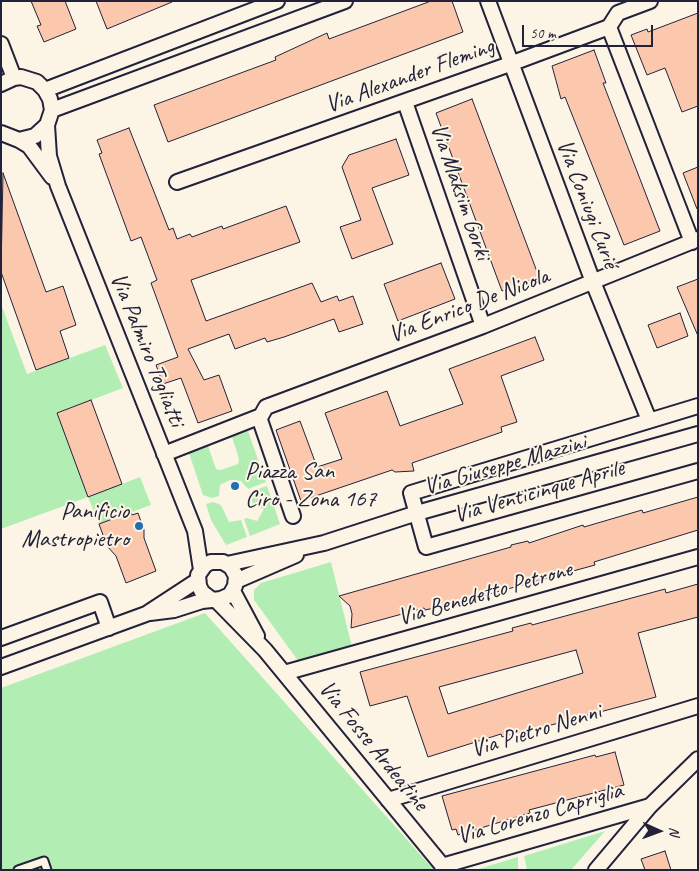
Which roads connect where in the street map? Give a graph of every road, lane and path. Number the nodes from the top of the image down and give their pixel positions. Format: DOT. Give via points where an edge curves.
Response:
graph roads {
  1 [pos="277,1"];
  2 [pos="345,1"];
  3 [pos="488,1"];
  4 [pos="650,1"];
  5 [pos="609,27"];
  6 [pos="1,44"];
  7 [pos="510,64"];
  8 [pos="7,81"];
  9 [pos="45,90"];
  10 [pos="405,102"];
  11 [pos="52,110"];
  12 [pos="47,125"];
  13 [pos="2,134"];
  14 [pos="19,140"];
  15 [pos="176,182"];
  16 [pos="58,186"];
  17 [pos="695,240"];
  18 [pos="593,282"];
  19 [pos="483,326"];
  20 [pos="698,406"];
  21 [pos="259,417"];
  22 [pos="649,420"];
  23 [pos="698,434"];
  24 [pos="164,454"];
  25 [pos="698,471"];
  26 [pos="416,513"];
  27 [pos="293,516"];
  28 [pos="195,531"];
  29 [pos="324,543"];
  30 [pos="698,557"];
  31 [pos="222,562"];
  32 [pos="199,575"];
  33 [pos="235,586"];
  34 [pos="214,599"];
  35 [pos="146,614"];
  36 [pos="109,628"];
  37 [pos="1,638"];
  38 [pos="265,650"];
  39 [pos="1,667"];
  40 [pos="284,673"];
  41 [pos="698,706"];
  42 [pos="698,759"];
  43 [pos="388,800"];
  44 [pos="650,806"];
  45 [pos="444,868"];
  46 [pos="18,870"];
  47 [pos="47,870"];
  48 [pos="596,870"];
  1 -- 9 [label="street"];
  2 -- 11 [label="street"];
  3 -- 7 [label="street, Via Coniugi Curié"];
  4 -- 5 [label="street, Via Alexander Fleming" via="618,12"];
  5 -- 7 [label="street, Via Alexander Fleming"];
  5 -- 17 [label="street"];
  6 -- 8 [label="street"];
  7 -- 10 [label="street, Via Alexander Fleming"];
  7 -- 18 [label="street, Via Coniugi Curié"];
  8 -- 9 [label="street" via="30,78"];
  9 -- 11 [label="street"];
  10 -- 15 [label="street, Via Alexander Fleming"];
  10 -- 19 [label="street, Via Maksim Gorki"];
  11 -- 12 [label="street"];
  12 -- 14 [label="street" via="35,136"];
  12 -- 16 [label="street, Via Palmiro Togliatti" via="49,156"];
  13 -- 14 [label="street"];
  14 -- 16 [label="street, Via Palmiro Togliatti" via="29,146"];
  16 -- 24 [label="street, Via Palmiro Togliatti"];
  17 -- 18 [label="street, Via Enrico De Nicola"];
  18 -- 19 [label="street, Via Enrico De Nicola"];
  18 -- 22 [label="street, Via Coniugi Curié"];
  19 -- 21 [label="street, Via Enrico De Nicola" via="266,407"];
  20 -- 22 [label="street"];
  21 -- 24 [label="street, Via Enrico De Nicola"];
  21 -- 27 [label="street"];
  22 -- 26 [label="street" via="411,493"];
  23 -- 26 [label="street, Via Giuseppe Mazzini"];
  24 -- 28 [label="street, Via Palmiro Togliatti"];
  25 -- 26 [label="street, Via Venticinque Aprile" via="426,547"];
  26 -- 29 [label="street, Via Giuseppe Mazzini"];
  28 -- 31 [label="street, Via Palmiro Togliatti"];
  28 -- 32 [label="street, Via Palmiro Togliatti"];
  29 -- 31 [label="street, Via Giuseppe Mazzini"];
  29 -- 33 [label="street, Via Giuseppe Mazzini"];
  30 -- 40 [label="street, Via Benedetto Petrone"];
  31 -- 32 [label="street" via="205,565"];
  31 -- 33 [label="street" via="234,571"];
  32 -- 34 [label="street" via="202,592"];
  32 -- 35 [label="street"];
  33 -- 34 [label="street" via="226,598"];
  33 -- 38 [label="street"];
  34 -- 35 [label="street"];
  34 -- 38 [label="street"];
  35 -- 36 [label="street"];
  36 -- 37 [label="street" via="100,602"];
  36 -- 39 [label="street"];
  38 -- 40 [label="street, Via Fosse Ardeatine"];
  40 -- 43 [label="street, Via Fosse Ardeatine"];
  41 -- 43 [label="street, Via Pietro Nenni"];
  42 -- 44 [label="street"];
  43 -- 45 [label="street, Via Fosse Ardeatine"];
  44 -- 45 [label="street, Via Lorenzo Capriglia"];
  44 -- 48 [label="street"];
  46 -- 47 [label="lane" via="44,862"];
}
